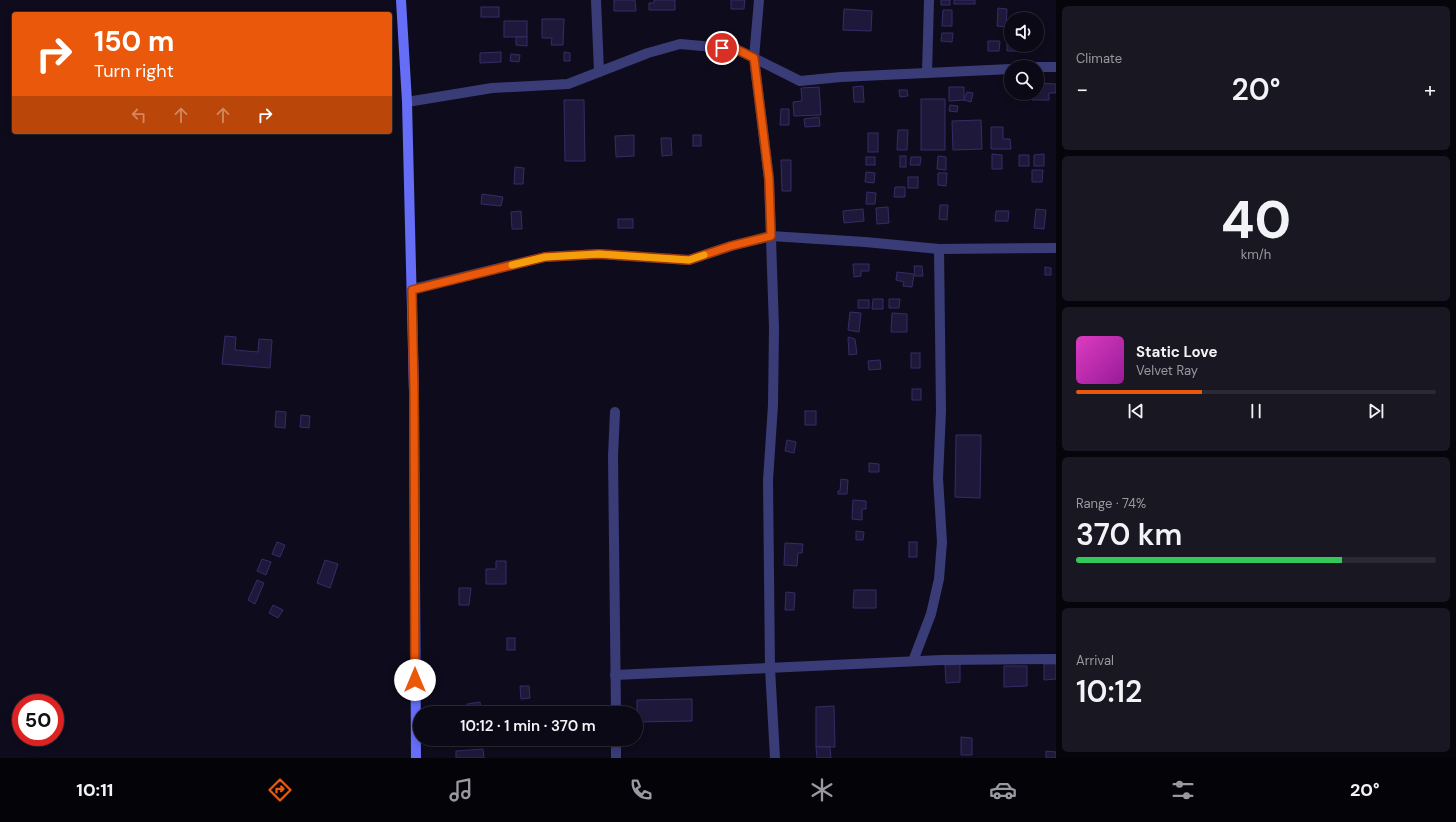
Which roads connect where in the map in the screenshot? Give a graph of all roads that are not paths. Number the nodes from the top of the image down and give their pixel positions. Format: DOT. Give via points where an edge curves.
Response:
graph roads {
  1 [pos="401,0"];
  2 [pos="596,0"];
  3 [pos="759,0"];
  4 [pos="930,0"];
  5 [pos="754,58"];
  6 [pos="1056,66"];
  7 [pos="1044,67"];
  8 [pos="1004,69"];
  9 [pos="599,72"];
  10 [pos="927,73"];
  11 [pos="407,102"];
  12 [pos="771,236"];
  13 [pos="1056,248"];
  14 [pos="939,249"];
  15 [pos="412,290"];
  16 [pos="615,412"];
  17 [pos="1056,659"];
  18 [pos="913,662"];
  19 [pos="770,668"];
  20 [pos="615,675"];
  21 [pos="616,706"];
  22 [pos="616,746"];
  23 [pos="416,758"];
  24 [pos="616,758"];
  25 [pos="775,758"];
  1 -- 11 [label="main road"];
  2 -- 9 [label="street"];
  3 -- 5 [label="street"];
  4 -- 10 [label="street"];
  5 -- 9 [label="street" via="736,49 680,44"];
  5 -- 10 [label="street" via="800,81"];
  5 -- 12 [label="street" via="769,179"];
  6 -- 7 [label="street"];
  8 -- 10 [label="street"];
  9 -- 11 [label="street" via="568,84 492,88"];
  11 -- 15 [label="main road"];
  12 -- 14 [label="street"];
  12 -- 15 [label="street" via="689,260 599,254 545,257"];
  12 -- 19 [label="street" via="774,328 773,405 768,480"];
  13 -- 14 [label="street"];
  14 -- 18 [label="street" via="942,411 938,478 942,542 939,579 932,614"];
  15 -- 23 [label="main road"];
  16 -- 20 [label="street"];
  17 -- 18 [label="street"];
  18 -- 19 [label="street"];
  19 -- 20 [label="street"];
  19 -- 25 [label="street"];
  20 -- 21 [label="street"];
  22 -- 24 [label="street"];
}
